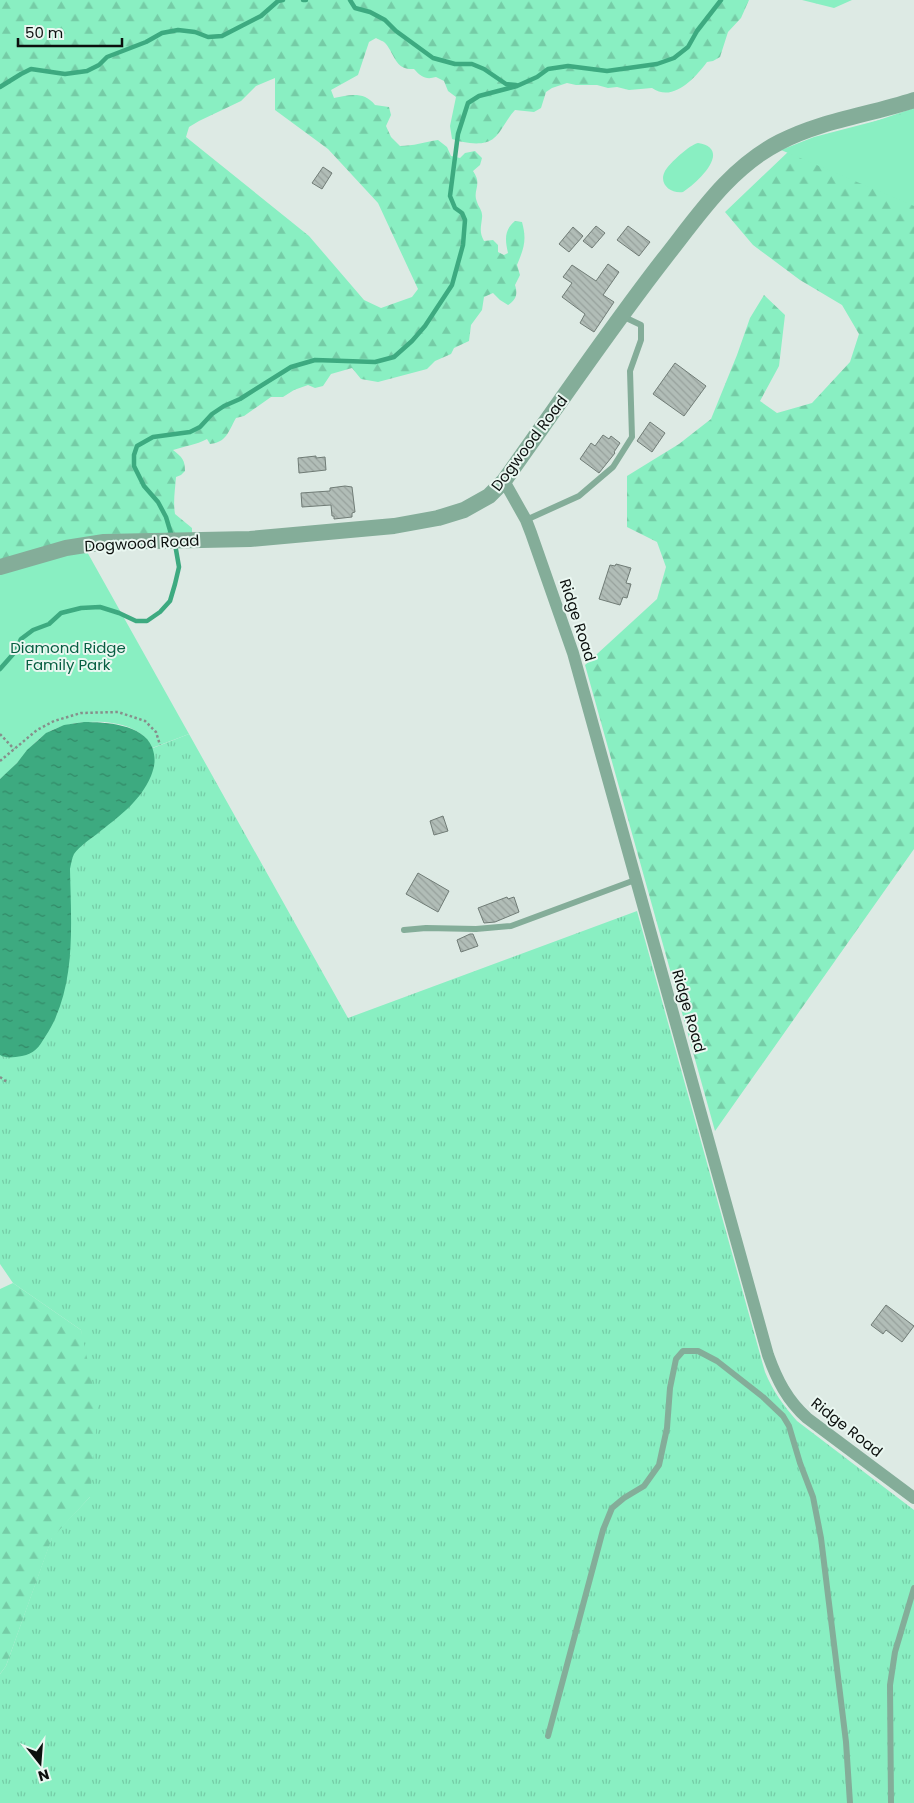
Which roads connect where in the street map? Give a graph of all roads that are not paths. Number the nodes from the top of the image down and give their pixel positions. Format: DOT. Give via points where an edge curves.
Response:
graph roads {
  1 [pos="914,100"];
  2 [pos="621,315"];
  3 [pos="504,481"];
  4 [pos="526,520"];
  5 [pos="0,567"];
  6 [pos="635,880"];
  7 [pos="404,930"];
  8 [pos="914,1497"];
  9 [pos="914,1588"];
  10 [pos="548,1736"];
  11 [pos="850,1803"];
  12 [pos="891,1803"];
  1 -- 2 [label="street, Dogwood Road" via="806,130 757,155 712,198"];
  2 -- 3 [label="street, Dogwood Road"];
  2 -- 4 [label="lane" via="641,325 641,340 630,371 632,436 613,467 578,496"];
  3 -- 4 [label="street, Ridge Road"];
  3 -- 5 [label="street, Dogwood Road" via="475,506 438,518 394,526 250,539 85,544"];
  4 -- 6 [label="street, Ridge Road" via="573,653"];
  6 -- 7 [label="lane" via="511,926"];
  6 -- 8 [label="street, Ridge Road" via="776,1376 785,1394 801,1413"];
  9 -- 12 [label="lane" via="895,1652 890,1685"];
  10 -- 11 [label="lane" via="603,1530 612,1508 644,1486 659,1465 676,1359 683,1351 698,1351 717,1361 763,1397 789,1426 816,1508 821,1538 846,1742"];
}
